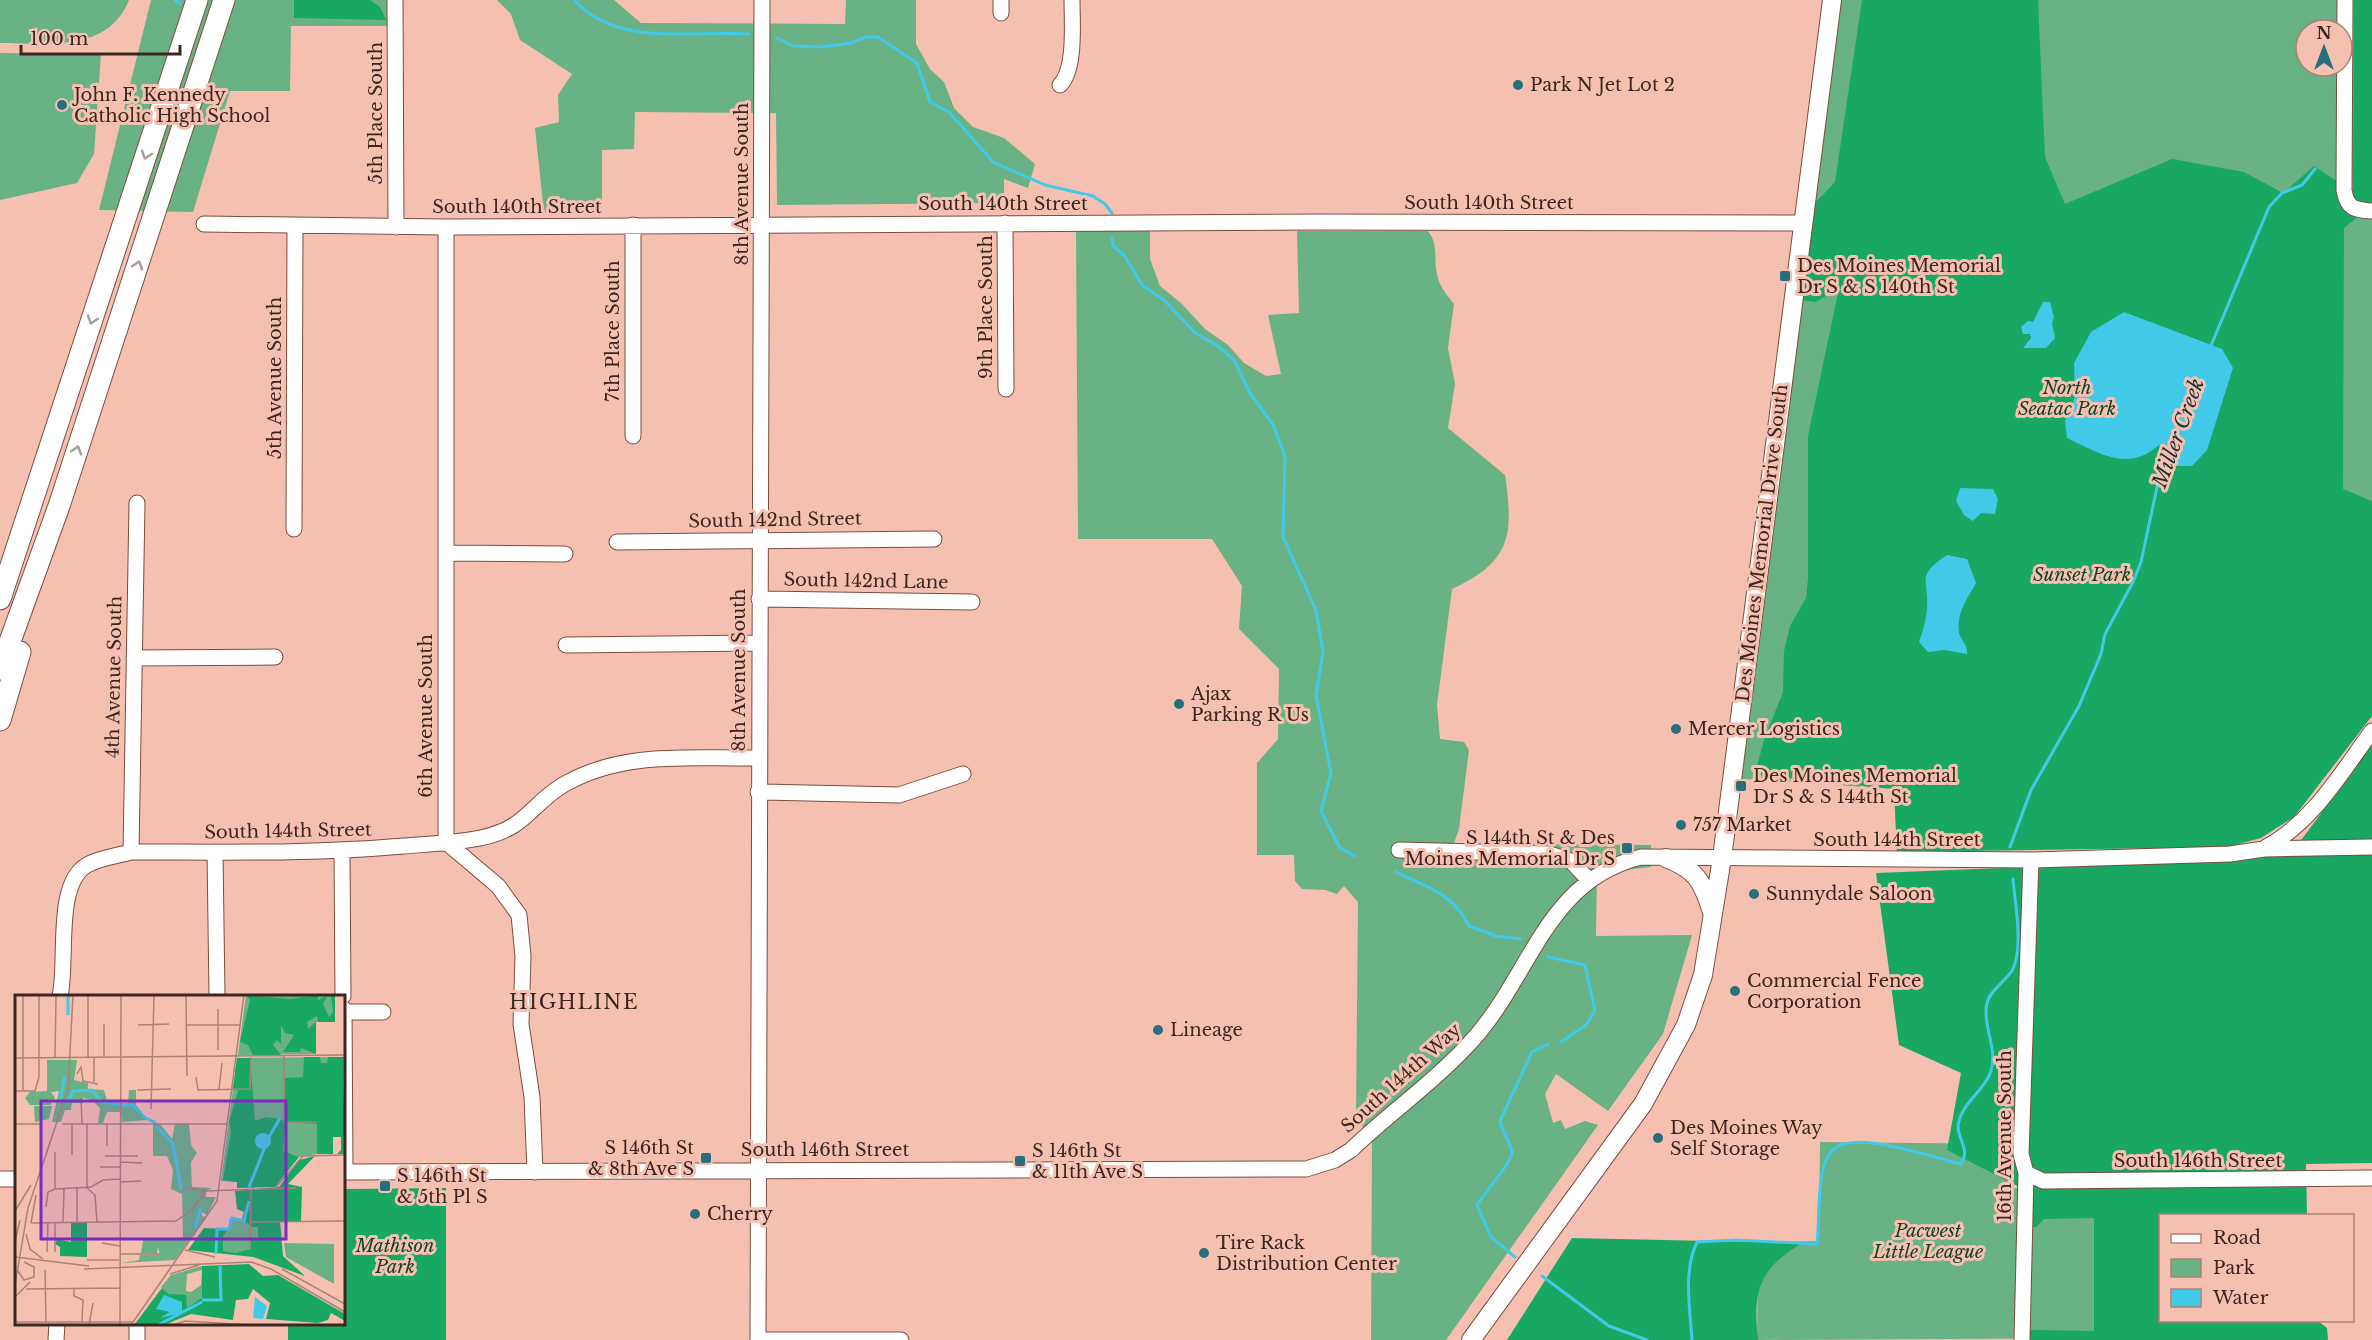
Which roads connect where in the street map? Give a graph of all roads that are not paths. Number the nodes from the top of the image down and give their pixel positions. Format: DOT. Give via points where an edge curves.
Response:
graph roads {
  1 [pos="197,0"];
  2 [pos="224,0"];
  3 [pos="395,0"];
  4 [pos="762,0"];
  5 [pos="1072,0"];
  6 [pos="1832,0"];
  7 [pos="2345,0"];
  8 [pos="1060,85"];
  9 [pos="2372,212"];
  10 [pos="1005,223"];
  11 [pos="1803,223"];
  12 [pos="204,224"];
  13 [pos="633,225"];
  14 [pos="761,225"];
  15 [pos="295,227"];
  16 [pos="396,227"];
  17 [pos="446,227"];
  18 [pos="1006,389"];
  19 [pos="56,430"];
  20 [pos="633,436"];
  21 [pos="137,503"];
  22 [pos="59,506"];
  23 [pos="294,529"];
  24 [pos="760,539"];
  25 [pos="934,539"];
  26 [pos="617,542"];
  27 [pos="446,553"];
  28 [pos="565,554"];
  29 [pos="0,571"];
  30 [pos="0,599"];
  31 [pos="759,599"];
  32 [pos="972,602"];
  33 [pos="759,643"];
  34 [pos="566,645"];
  35 [pos="275,657"];
  36 [pos="134,658"];
  37 [pos="0,669"];
  38 [pos="0,720"];
  39 [pos="2372,731"];
  40 [pos="758,758"];
  41 [pos="963,774"];
  42 [pos="758,792"];
  43 [pos="446,842"];
  44 [pos="2372,847"];
  45 [pos="2264,849"];
  46 [pos="1399,850"];
  47 [pos="131,852"];
  48 [pos="215,852"];
  49 [pos="342,852"];
  50 [pos="1666,858"];
  51 [pos="1722,858"];
  52 [pos="2031,860"];
  53 [pos="1588,879"];
  54 [pos="1713,914"];
  55 [pos="60,995"];
  56 [pos="217,995"];
  57 [pos="343,995"];
  58 [pos="345,1010"];
  59 [pos="383,1012"];
  60 [pos="1306,1169"];
  61 [pos="759,1170"];
  62 [pos="345,1172"];
  63 [pos="535,1172"];
  64 [pos="2026,1173"];
  65 [pos="2372,1178"];
  66 [pos="57,1325"];
  67 [pos="56,1340"];
  68 [pos="758,1340"];
  69 [pos="901,1340"];
  70 [pos="1471,1340"];
  71 [pos="2022,1340"];
  1 -- 19 [label="highway, one-way"];
  22 -- 2 [label="highway, one-way"];
  3 -- 16 [label="street, 5th Place South"];
  4 -- 14 [label="street, 8th Avenue South"];
  5 -- 8 [label="street" via="1070,57"];
  6 -- 11 [label="main road, Des Moines Memorial Drive South"];
  7 -- 9 [label="street" via="2344,190 2352,208"];
  10 -- 11 [label="street, South 140th Street"];
  10 -- 14 [label="street, South 140th Street"];
  10 -- 18 [label="street, 9th Place South"];
  11 -- 51 [label="main road, Des Moines Memorial Drive South"];
  12 -- 15 [label="street, South 140th Street"];
  13 -- 14 [label="street, South 140th Street"];
  13 -- 17 [label="street, South 140th Street"];
  13 -- 20 [label="street, 7th Place South"];
  14 -- 24 [label="street, 8th Avenue South"];
  15 -- 16 [label="street, South 140th Street"];
  15 -- 23 [label="street, 5th Avenue South"];
  16 -- 17 [label="street, South 140th Street"];
  17 -- 27 [label="street, 6th Avenue South"];
  19 -- 29 [label="highway"];
  19 -- 30 [label="highway"];
  21 -- 36 [label="street, 4th Avenue South"];
  22 -- 37 [label="highway"];
  22 -- 38 [label="highway"];
  24 -- 25 [label="street, South 142nd Street"];
  24 -- 26 [label="street, South 142nd Street"];
  24 -- 31 [label="street, 8th Avenue South"];
  27 -- 28 [label="street"];
  27 -- 43 [label="street, 6th Avenue South"];
  31 -- 32 [label="street, South 142nd Lane"];
  31 -- 33 [label="street, 8th Avenue South"];
  33 -- 34 [label="street"];
  33 -- 40 [label="street, 8th Avenue South"];
  35 -- 36 [label="street"];
  36 -- 47 [label="street, 4th Avenue South"];
  39 -- 45 [label="street" via="2315,807"];
  40 -- 42 [label="street, 8th Avenue South"];
  40 -- 43 [label="street, South 144th Street" via="651,759 607,766 561,787 523,821 503,832"];
  41 -- 42 [label="street" via="899,795"];
  42 -- 61 [label="street, 8th Avenue South"];
  43 -- 49 [label="street, South 144th Street"];
  43 -- 63 [label="street" via="491,879 519,915 523,956 521,1024 532,1097"];
  44 -- 45 [label="street, South 144th Street"];
  45 -- 52 [label="street, South 144th Street" via="2230,854"];
  46 -- 53 [label="street" via="1550,854 1571,861"];
  47 -- 48 [label="street, South 144th Street"];
  47 -- 55 [label="street, South 144th Street" via="85,866 74,877 66,904 65,976"];
  48 -- 49 [label="street, South 144th Street"];
  48 -- 56 [label="street"];
  49 -- 57 [label="street"];
  50 -- 51 [label="street, South 144th Street"];
  50 -- 53 [label="street, South 144th Street" via="1641,857"];
  50 -- 54 [label="main road" via="1694,872 1705,889"];
  51 -- 52 [label="street, South 144th Street"];
  51 -- 54 [label="main road, Des Moines Memorial Drive South"];
  52 -- 64 [label="street, 16th Avenue South" via="2021,1155"];
  53 -- 60 [label="street, South 144th Way" via="1558,911 1495,1012 1466,1047 1351,1149 1335,1160"];
  54 -- 70 [label="main road, Des Moines Memorial Drive South" via="1703,975 1686,1025 1643,1104"];
  58 -- 59 [label="street"];
  60 -- 61 [label="street, South 146th Street"];
  61 -- 63 [label="street, South 146th Street"];
  61 -- 68 [label="street, 8th Avenue South"];
  62 -- 63 [label="street, South 146th Street"];
  64 -- 65 [label="street, South 146th Street" via="2043,1182"];
  64 -- 71 [label="street, 16th Avenue South"];
  66 -- 67 [label="street"];
  68 -- 69 [label="street"];
}
